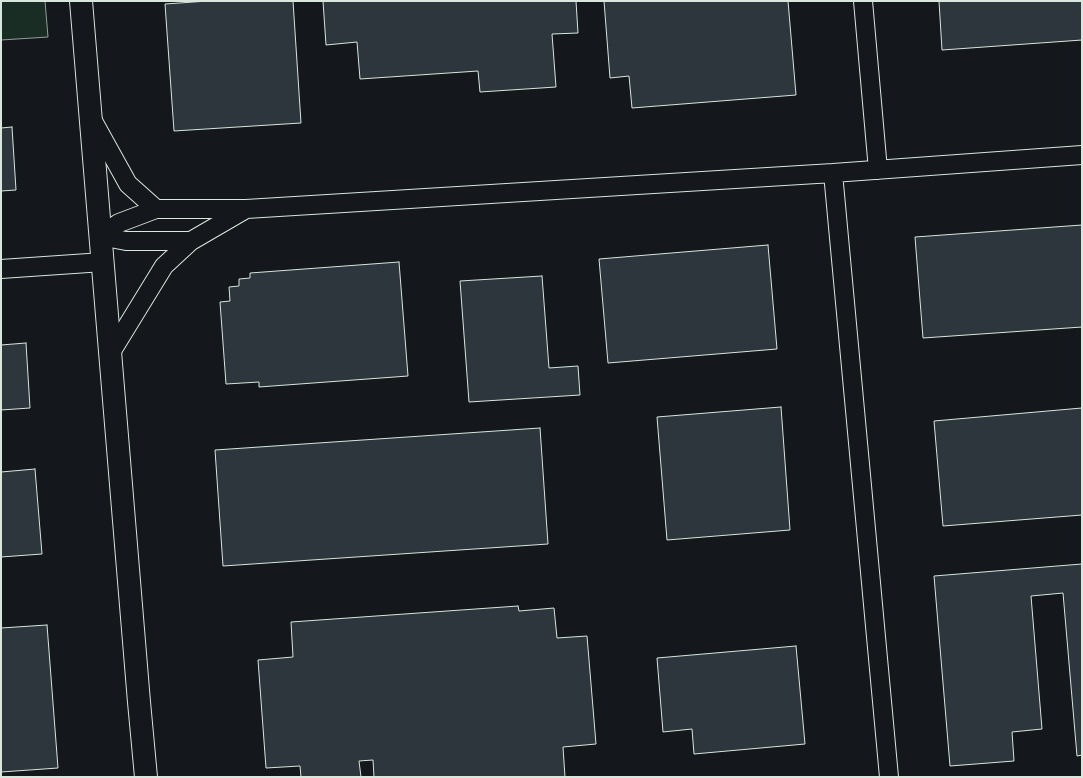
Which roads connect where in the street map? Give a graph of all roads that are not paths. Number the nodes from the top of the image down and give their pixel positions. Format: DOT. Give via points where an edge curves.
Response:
graph roads {
  1 [pos="81,1"];
  2 [pos="863,1"];
  3 [pos="90,116"];
  4 [pos="1082,155"];
  5 [pos="878,170"];
  6 [pos="833,173"];
  7 [pos="156,208"];
  8 [pos="246,209"];
  9 [pos="100,236"];
  10 [pos="191,241"];
  11 [pos="102,262"];
  12 [pos="1,269"];
  13 [pos="110,354"];
  14 [pos="146,777"];
  15 [pos="889,777"];
  1 -- 3 [label="street"];
  2 -- 5 [label="street"];
  3 -- 7 [label="street" via="128,184"];
  3 -- 9 [label="street"];
  4 -- 5 [label="street"];
  5 -- 6 [label="street"];
  6 -- 8 [label="street"];
  6 -- 15 [label="street"];
  7 -- 8 [label="street"];
  7 -- 9 [label="street" via="119,223"];
  8 -- 10 [label="street"];
  9 -- 10 [label="street" via="126,241"];
  9 -- 11 [label="street"];
  10 -- 13 [label="street" via="164,266"];
  11 -- 12 [label="street"];
  11 -- 13 [label="street"];
  13 -- 14 [label="street"];
}
